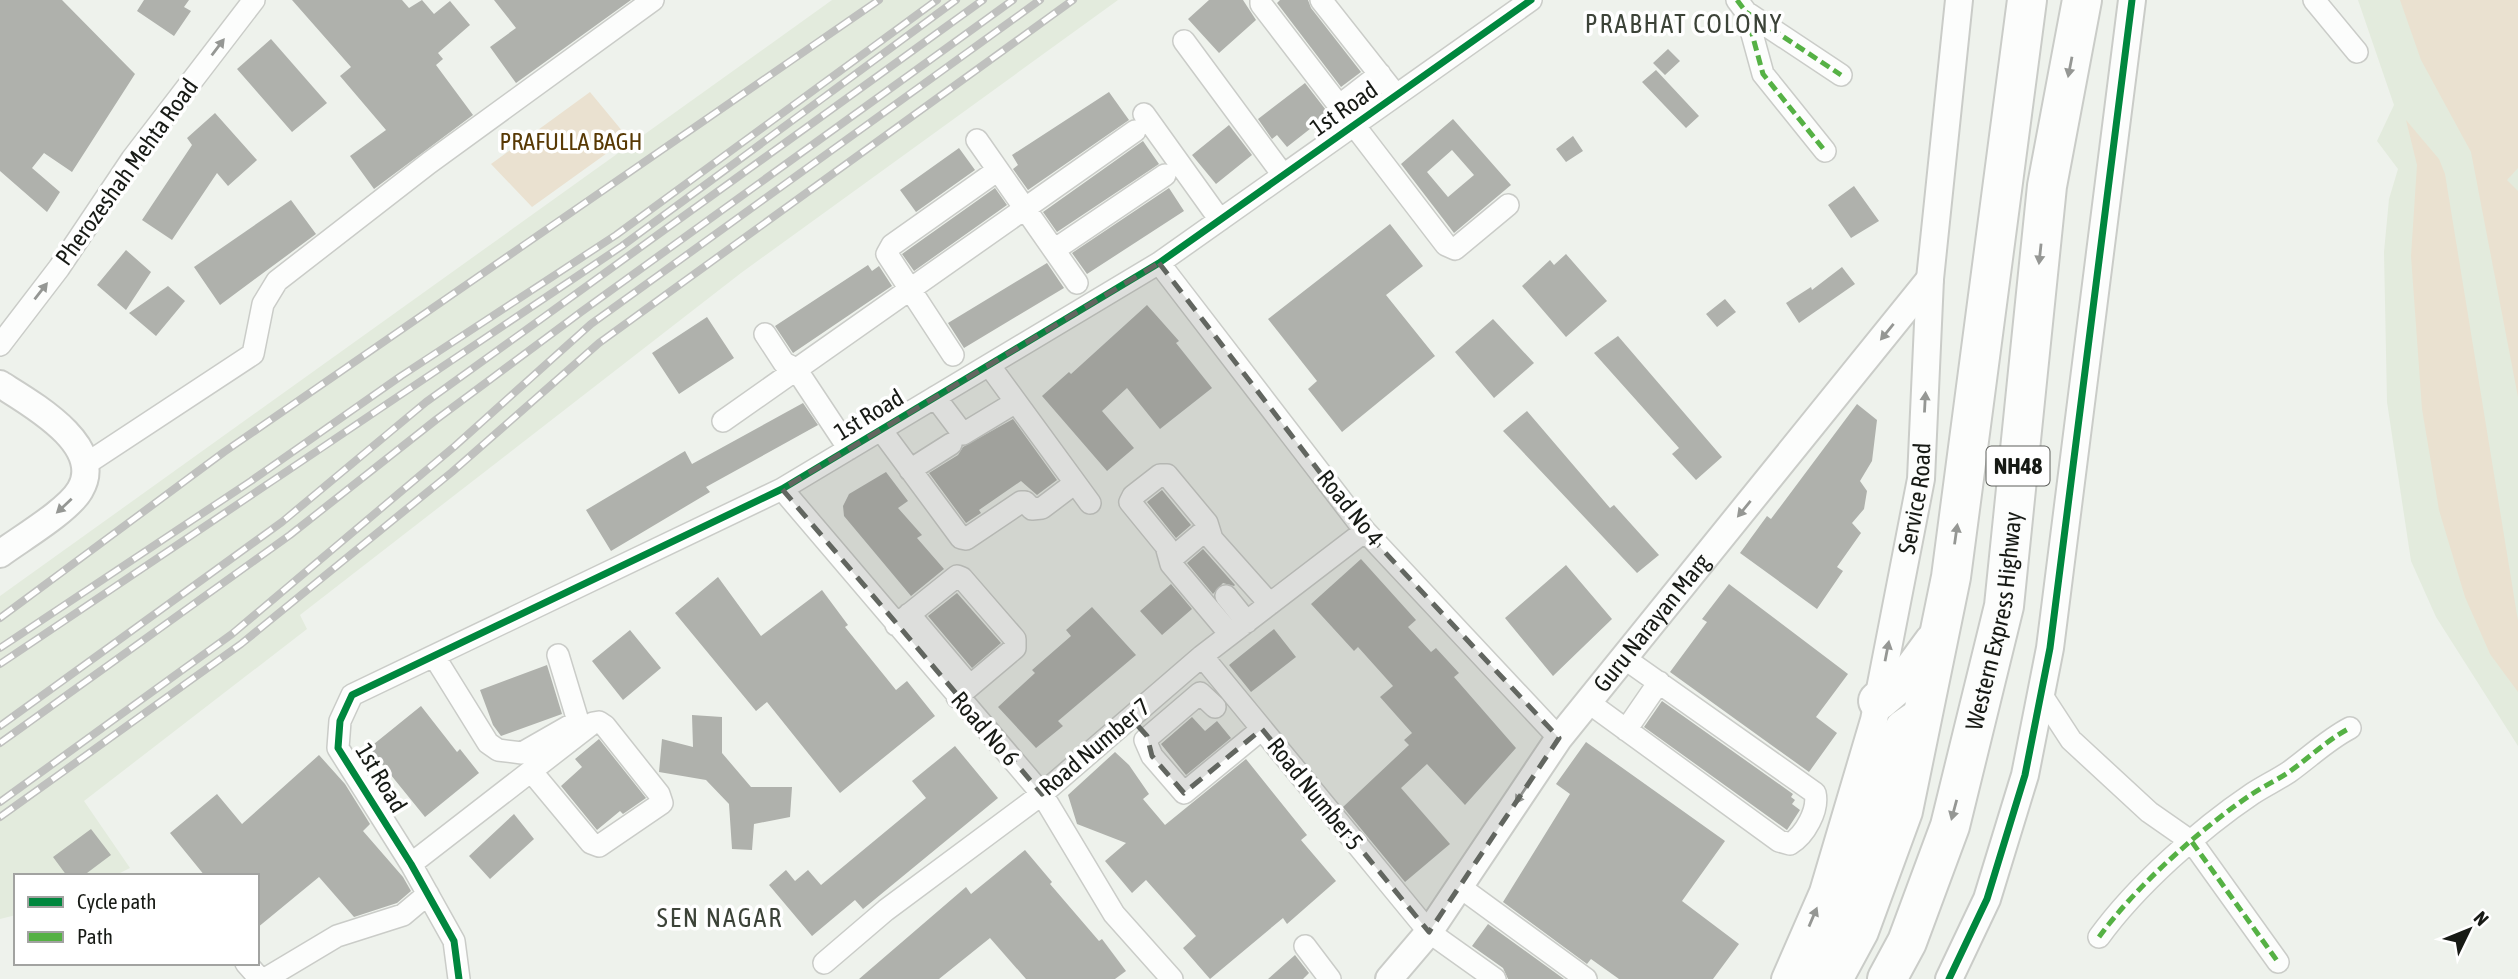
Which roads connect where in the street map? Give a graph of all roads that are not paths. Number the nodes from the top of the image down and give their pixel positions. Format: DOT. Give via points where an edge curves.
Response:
graph roads {
  1 [pos="254,0"];
  2 [pos="653,0"];
  3 [pos="1261,0"];
  4 [pos="1321,0"];
  5 [pos="1531,0"];
  6 [pos="1959,0"];
  7 [pos="2027,0"];
  8 [pos="2082,0"];
  9 [pos="2132,0"];
  10 [pos="2314,0"];
  11 [pos="1741,6"];
  12 [pos="1184,41"];
  13 [pos="2357,52"];
  14 [pos="1380,74"];
  15 [pos="1841,75"];
  16 [pos="1396,95"];
  17 [pos="1340,105"];
  18 [pos="1355,124"];
  19 [pos="977,140"];
  20 [pos="1825,151"];
  21 [pos="998,170"];
  22 [pos="1165,175"];
  23 [pos="1283,175"];
  24 [pos="1507,205"];
  25 [pos="1025,208"];
  26 [pos="1220,220"];
  27 [pos="1054,250"];
  28 [pos="1159,263"];
  29 [pos="1930,279"];
  30 [pos="1077,283"];
  31 [pos="909,290"];
  32 [pos="765,334"];
  33 [pos="0,345"];
  34 [pos="953,355"];
  35 [pos="989,365"];
  36 [pos="796,369"];
  37 [pos="0,384"];
  38 [pos="935,397"];
  39 [pos="1016,402"];
  40 [pos="723,421"];
  41 [pos="881,430"];
  42 [pos="951,444"];
  43 [pos="849,449"];
  44 [pos="83,466"];
  45 [pos="911,470"];
  46 [pos="1075,483"];
  47 [pos="782,489"];
  48 [pos="1090,503"];
  49 [pos="1208,528"];
  50 [pos="1365,531"];
  51 [pos="0,554"];
  52 [pos="1170,560"];
  53 [pos="1226,596"];
  54 [pos="1270,604"];
  55 [pos="903,619"];
  56 [pos="1238,628"];
  57 [pos="1935,640"];
  58 [pos="558,655"];
  59 [pos="434,656"];
  60 [pos="1202,656"];
  61 [pos="1624,658"];
  62 [pos="1659,682"];
  63 [pos="963,691"];
  64 [pos="2041,694"];
  65 [pos="1878,701"];
  66 [pos="1588,702"];
  67 [pos="1923,714"];
  68 [pos="1130,717"];
  69 [pos="2350,727"];
  70 [pos="1262,730"];
  71 [pos="1626,730"];
  72 [pos="1148,737"];
  73 [pos="1559,738"];
  74 [pos="531,771"];
  75 [pos="1042,794"];
  76 [pos="2192,842"];
  77 [pos="411,864"];
  78 [pos="1460,887"];
  79 [pos="428,894"];
  80 [pos="1429,932"];
  81 [pos="2099,937"];
  82 [pos="1305,946"];
  83 [pos="2278,962"];
  84 [pos="824,963"];
  85 [pos="248,965"];
  86 [pos="262,979"];
  87 [pos="459,979"];
  88 [pos="1172,979"];
  89 [pos="1330,979"];
  90 [pos="1389,979"];
  91 [pos="1495,979"];
  92 [pos="1586,979"];
  93 [pos="1785,979"];
  94 [pos="1811,979"];
  95 [pos="1833,979"];
  96 [pos="1887,979"];
  97 [pos="1949,979"];
  33 -- 1 [label="street, Pherozeshah Mehta Road, one-way" via="59,268 132,159"];
  2 -- 44 [label="street" via="429,163 277,281 263,303 253,354"];
  3 -- 17 [label="street"];
  4 -- 14 [label="street"];
  5 -- 16 [label="street, 1st Road"];
  6 -- 29 [label="street, Service Road"];
  57 -- 7 [label="highway, Western Express Highway / NH48, one-way" via="1951,577"];
  8 -- 96 [label="highway, Western Express Highway / NH48, one-way" via="2047,186 2004,606 1950,826 1907,942"];
  9 -- 64 [label="street"];
  10 -- 13 [label="street"];
  11 -- 15 [label="street"];
  11 -- 20 [label="street" via="1763,74"];
  12 -- 23 [label="street"];
  14 -- 16 [label="street"];
  14 -- 17 [label="street"];
  16 -- 18 [label="street, 1st Road"];
  17 -- 18 [label="street"];
  18 -- 23 [label="street, 1st Road"];
  18 -- 24 [label="street" via="1446,245 1455,248"];
  19 -- 21 [label="street"];
  21 -- 25 [label="street"];
  21 -- 31 [label="street" via="888,249 888,258"];
  22 -- 27 [label="street"];
  23 -- 26 [label="street, 1st Road"];
  25 -- 26 [label="street" via="1140,123"];
  25 -- 27 [label="street"];
  25 -- 31 [label="street"];
  26 -- 28 [label="street, 1st Road"];
  27 -- 30 [label="street"];
  28 -- 35 [label="street, 1st Road"];
  28 -- 50 [label="street, Road No 4"];
  29 -- 61 [label="street, Guru Narayan Marg, one-way"];
  65 -- 29 [label="street, Service Road, one-way" via="1921,479"];
  31 -- 34 [label="street"];
  31 -- 36 [label="street"];
  32 -- 36 [label="street" via="784,363"];
  35 -- 38 [label="street, 1st Road"];
  35 -- 39 [label="street"];
  36 -- 40 [label="street"];
  36 -- 43 [label="street"];
  37 -- 44 [label="street" via="44,411 75,441"];
  38 -- 39 [label="street" via="963,434"];
  38 -- 41 [label="street, 1st Road"];
  39 -- 46 [label="street"];
  41 -- 43 [label="street, 1st Road"];
  41 -- 45 [label="street"];
  42 -- 45 [label="street"];
  43 -- 47 [label="street, 1st Road"];
  44 -- 51 [label="street, one-way" via="80,491"];
  45 -- 46 [label="street" via="966,540 1021,502 1037,510"];
  46 -- 48 [label="street"];
  47 -- 55 [label="street, Road No 6"];
  47 -- 59 [label="street, 1st Road"];
  49 -- 52 [label="street"];
  49 -- 52 [label="street" via="1163,473 1133,496 1130,502 1166,546"];
  49 -- 54 [label="street" via="1212,539"];
  50 -- 54 [label="street, Road Number 7"];
  50 -- 73 [label="street, Road No 4"];
  52 -- 56 [label="street"];
  53 -- 56 [label="street"];
  54 -- 56 [label="street, Road Number 7"];
  55 -- 63 [label="street, Road No 6"];
  55 -- 63 [label="street" via="957,576 1015,639 1015,648"];
  56 -- 60 [label="street, Road Number 7"];
  57 -- 65 [label="highway" via="1912,671"];
  57 -- 67 [label="highway, Western Express Highway / NH48"];
  58 -- 59 [label="street" via="578,721 522,753 509,754 488,743"];
  59 -- 77 [label="street, 1st Road" via="352,695 340,721 338,748"];
  60 -- 68 [label="street, Road Number 7"];
  60 -- 70 [label="street, Road Number 5"];
  60 -- 72 [label="street" via="1207,700"];
  61 -- 62 [label="street"];
  61 -- 66 [label="street, Guru Narayan Marg"];
  62 -- 71 [label="street"];
  62 -- 71 [label="street" via="1815,793 1817,808 1797,839 1790,844 1779,841"];
  63 -- 75 [label="street, Road No 6"];
  64 -- 76 [label="street" via="2071,740 2149,812"];
  64 -- 97 [label="street" via="2025,775 1987,900"];
  93 -- 65 [label="street, Service Road, one-way" via="1823,892"];
  66 -- 71 [label="street"];
  66 -- 73 [label="street, Guru Narayan Marg"];
  67 -- 94 [label="highway" via="1903,728 1894,746 1870,837"];
  67 -- 95 [label="highway, Western Express Highway / NH48" via="1903,811 1858,931"];
  68 -- 72 [label="street"];
  68 -- 75 [label="street, Road Number 7"];
  69 -- 76 [label="street"];
  70 -- 72 [label="street" via="1184,793 1152,756 1145,740"];
  70 -- 80 [label="street, Road Number 5"];
  73 -- 78 [label="street, Guru Narayan Marg, one-way"];
  74 -- 74 [label="street" via="599,722 662,803 599,846 591,844"];
  74 -- 77 [label="street"];
  75 -- 84 [label="street, Road Number 7" via="886,909"];
  75 -- 88 [label="street, Road No 6" via="1114,914"];
  76 -- 81 [label="street"];
  76 -- 83 [label="street"];
  77 -- 79 [label="street, 1st Road"];
  78 -- 80 [label="street, Guru Narayan Marg"];
  78 -- 92 [label="street"];
  79 -- 86 [label="street" via="394,920 337,936"];
  79 -- 87 [label="street, 1st Road" via="454,941"];
  80 -- 90 [label="street, Guru Narayan Marg"];
  80 -- 91 [label="street, Road Number 5"];
  82 -- 89 [label="street"];
  85 -- 86 [label="street"];
}
